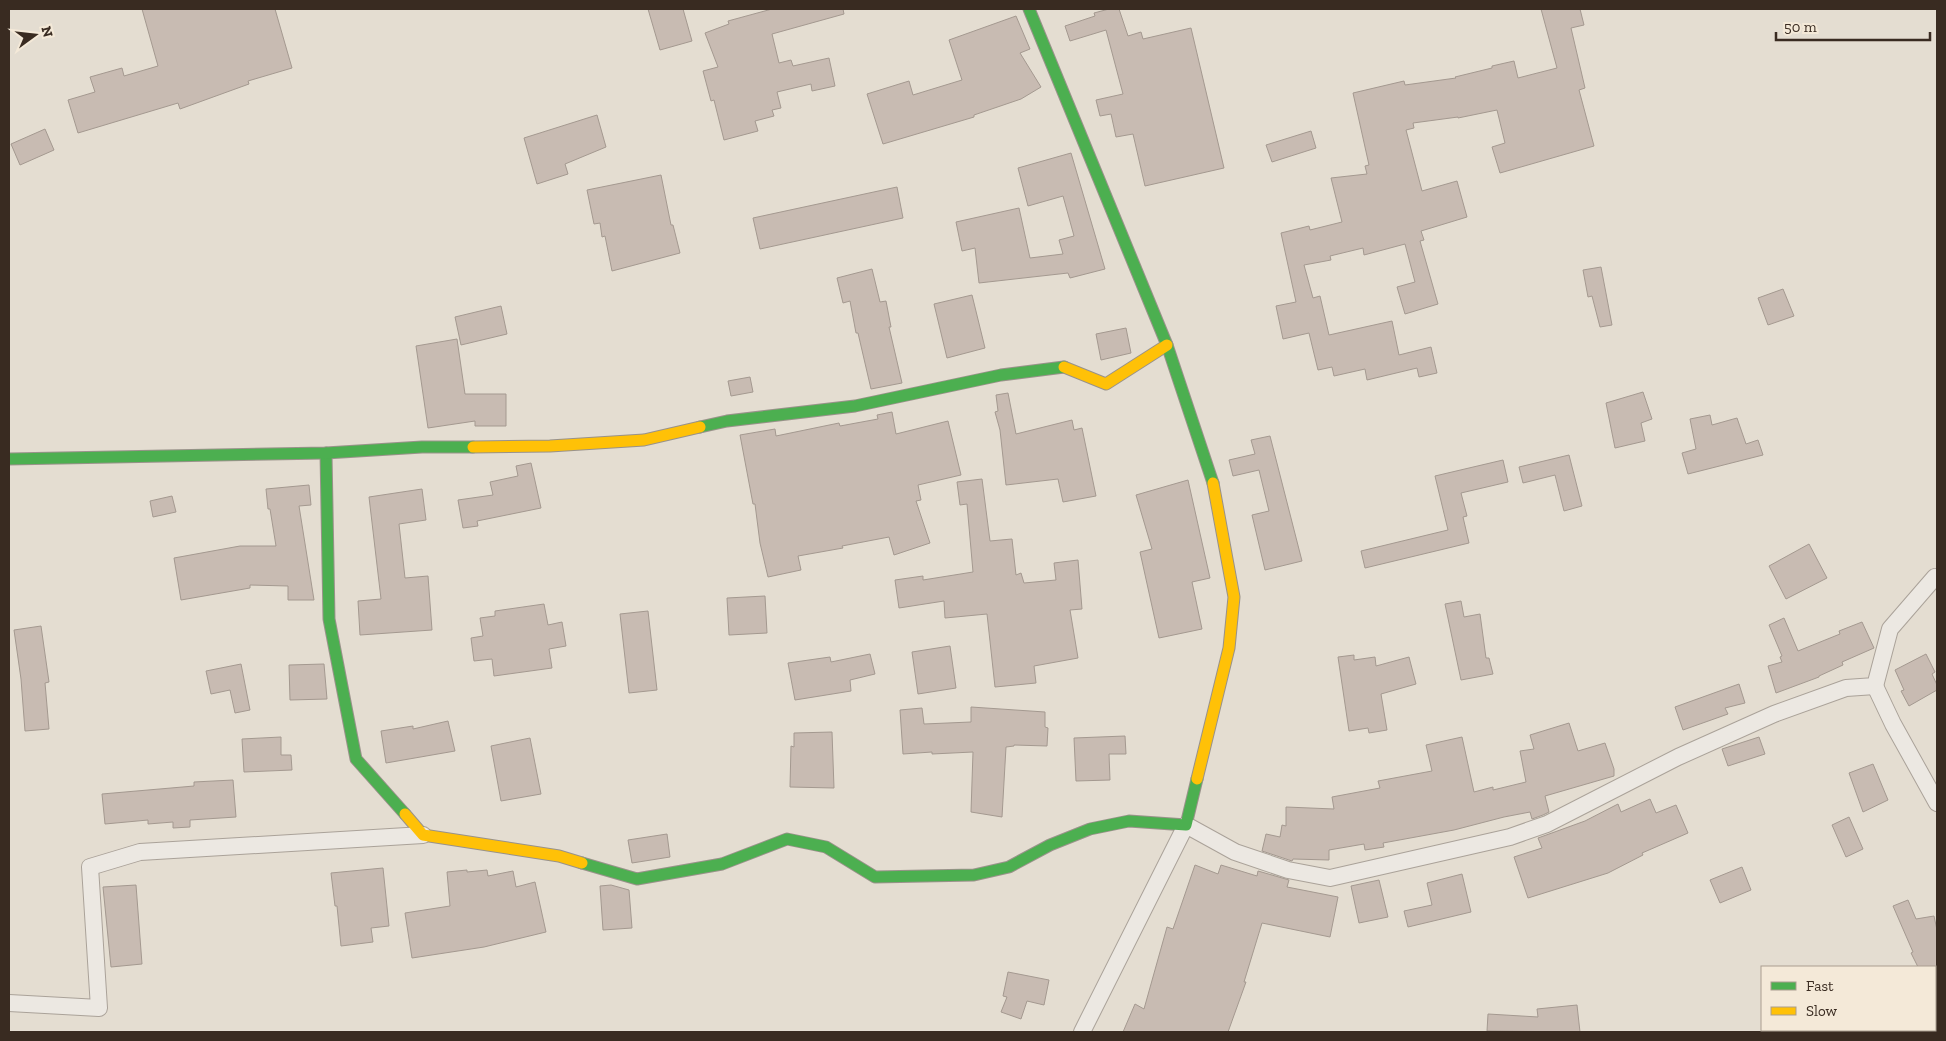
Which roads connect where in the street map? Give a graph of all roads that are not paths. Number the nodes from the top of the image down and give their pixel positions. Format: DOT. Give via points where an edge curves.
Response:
graph roads {
  1 [pos="1029,9"];
  2 [pos="1166,345"];
  3 [pos="326,453"];
  4 [pos="9,460"];
  5 [pos="1936,576"];
  6 [pos="1875,686"];
  7 [pos="1937,803"];
  8 [pos="1186,825"];
  9 [pos="423,835"];
  10 [pos="9,1003"];
  11 [pos="1082,1032"];
  1 -- 2 [label="street"];
  2 -- 3 [label="street" via="1106,384 1065,367 1001,375 855,406 727,421 644,440"];
  2 -- 8 [label="street" via="1213,484 1234,597 1229,648"];
  3 -- 4 [label="street"];
  3 -- 9 [label="street" via="329,619 356,759"];
  5 -- 6 [label="street" via="1890,629"];
  6 -- 7 [label="street"];
  6 -- 8 [label="street" via="1846,688 1774,714 1678,756 1547,824 1510,838 1330,878 1288,870 1236,852"];
  8 -- 9 [label="street" via="1129,821 1090,828 1009,867 974,875 875,877 826,847 787,839 722,864 637,879 559,856"];
  8 -- 11 [label="street"];
  9 -- 10 [label="street" via="140,852 90,867 99,1008"];
}
